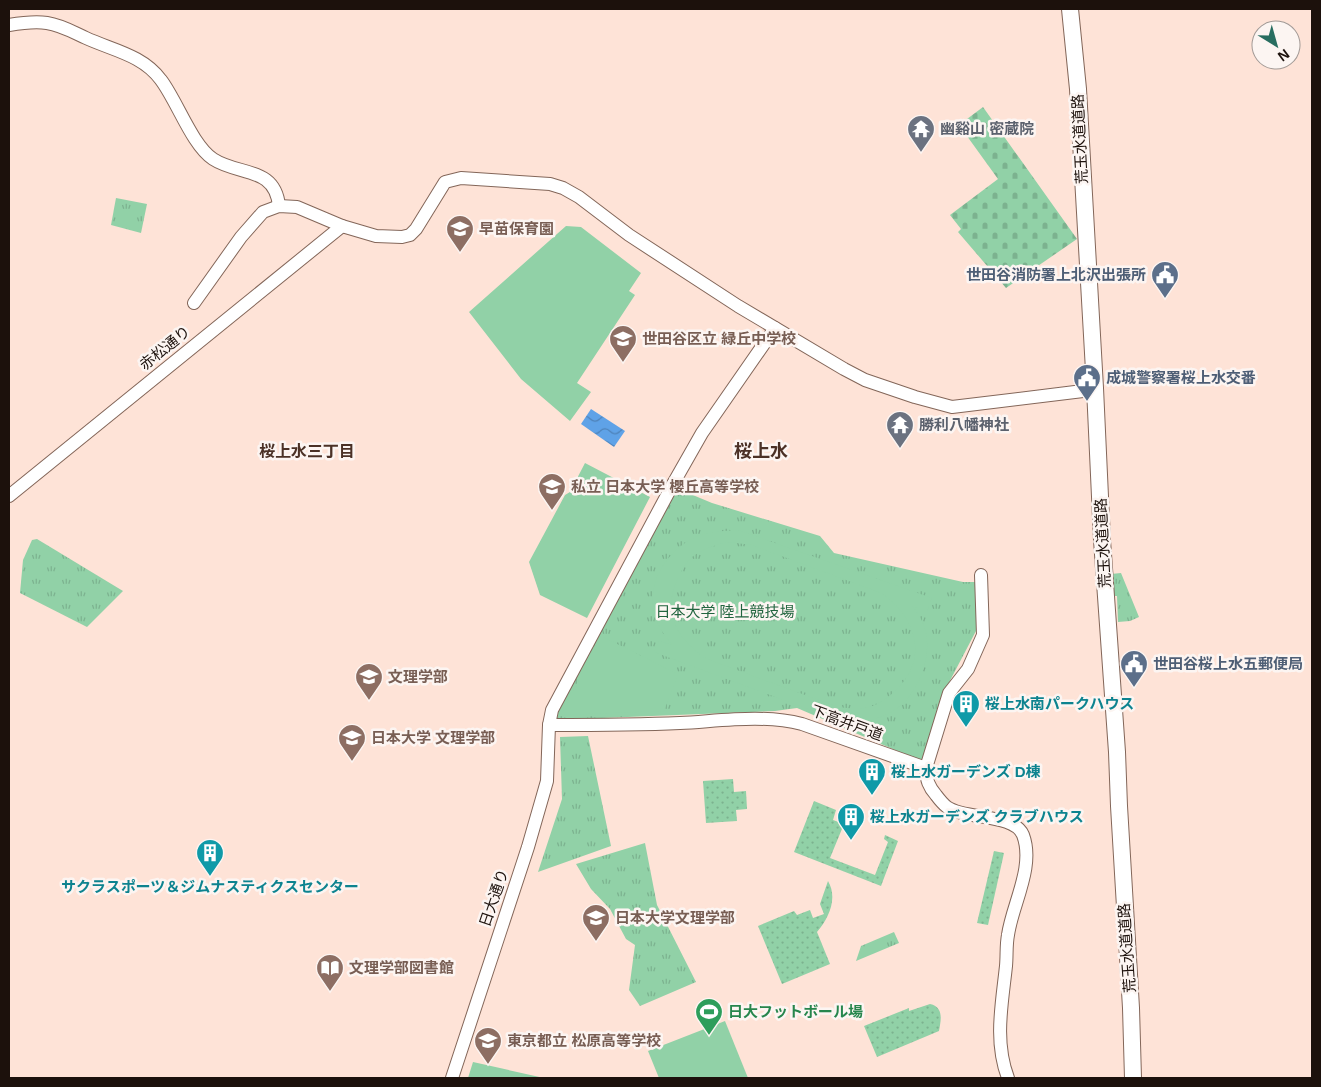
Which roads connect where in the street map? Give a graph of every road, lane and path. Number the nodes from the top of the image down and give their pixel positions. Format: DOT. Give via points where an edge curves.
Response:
graph roads {
  1 [pos="1070,9"];
  2 [pos="9,25"];
  3 [pos="279,206"];
  4 [pos="342,226"];
  5 [pos="194,303"];
  6 [pos="775,328"];
  7 [pos="1095,388"];
  8 [pos="9,496"];
  9 [pos="981,575"];
  10 [pos="549,725"];
  11 [pos="926,768"];
  12 [pos="452,1078"];
  13 [pos="1008,1078"];
  14 [pos="1133,1078"];
  1 -- 7 [label="main road, 荒玉水道道路" via="1078,89"];
  2 -- 3 [label="street" via="30,22 61,26 152,68 198,144 212,159 260,176 270,183 278,193"];
  3 -- 4 [label="street" via="297,207"];
  3 -- 5 [label="street" via="263,212 241,237"];
  4 -- 6 [label="street" via="376,236 402,237 410,234 420,223 440,187 448,180 461,178 550,184 579,198 690,276"];
  4 -- 8 [label="street, 赤松通り"];
  6 -- 7 [label="street" via="865,380 952,407"];
  6 -- 10 [label="street, 日大通り" via="702,432 552,710"];
  7 -- 14 [label="main road, 荒玉水道道路" via="1102,540 1118,752"];
  9 -- 11 [label="street" via="983,635 968,669 949,693"];
  10 -- 11 [label="street, 下高井戸道" via="785,720"];
  10 -- 12 [label="street, 日大通り" via="547,780 543,795"];
  11 -- 13 [label="street" via="929,786 946,807 1015,825 1023,835 1026,852 1021,892 1008,935 999,1024 1002,1058"];
}
